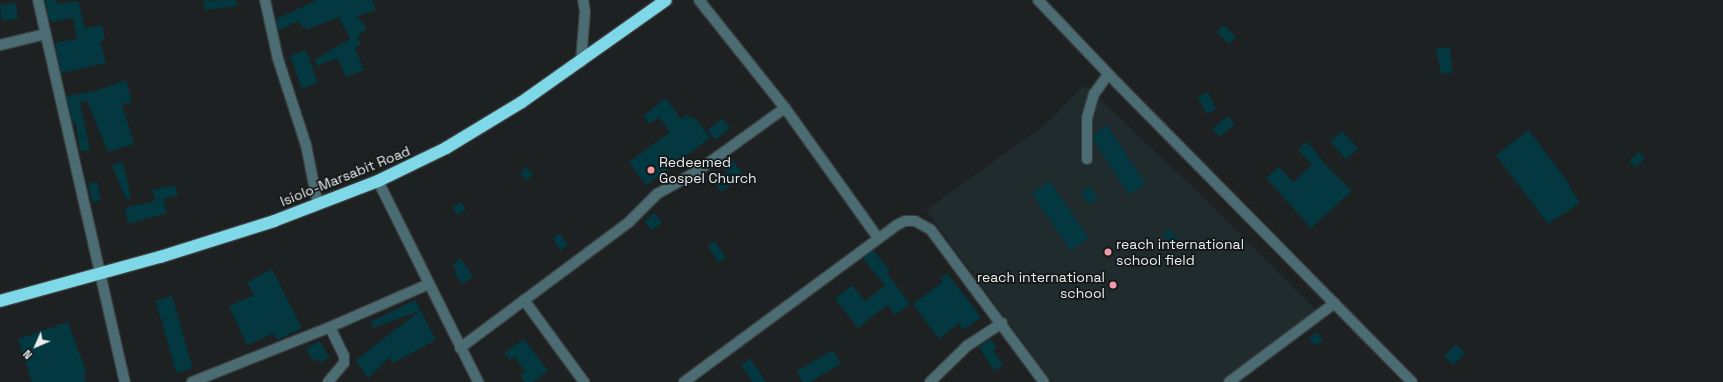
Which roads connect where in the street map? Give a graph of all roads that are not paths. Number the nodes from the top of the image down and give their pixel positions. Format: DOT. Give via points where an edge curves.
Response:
graph roads {
  1 [pos="38,0"];
  2 [pos="265,0"];
  3 [pos="583,0"];
  4 [pos="666,0"];
  5 [pos="698,0"];
  6 [pos="1038,0"];
  7 [pos="46,34"];
  8 [pos="0,45"];
  9 [pos="581,62"];
  10 [pos="1108,74"];
  11 [pos="785,108"];
  12 [pos="1087,159"];
  13 [pos="378,181"];
  14 [pos="318,205"];
  15 [pos="878,238"];
  16 [pos="99,273"];
  17 [pos="429,284"];
  18 [pos="524,300"];
  19 [pos="0,301"];
  20 [pos="1335,304"];
  21 [pos="1002,323"];
  22 [pos="330,327"];
  23 [pos="460,348"];
  24 [pos="125,382"];
  25 [pos="192,382"];
  26 [pos="328,382"];
  27 [pos="478,382"];
  28 [pos="584,382"];
  29 [pos="684,382"];
  30 [pos="930,382"];
  31 [pos="1044,382"];
  32 [pos="1229,382"];
  33 [pos="1412,382"];
  1 -- 7 [label="street"];
  2 -- 14 [label="street" via="278,60 306,145"];
  3 -- 9 [label="street" via="585,11"];
  4 -- 9 [label="highway, Isiolo-Marsabit Road"];
  5 -- 11 [label="street"];
  6 -- 10 [label="street"];
  7 -- 8 [label="street"];
  7 -- 16 [label="street"];
  9 -- 13 [label="highway, Isiolo-Marsabit Road" via="522,102 446,148"];
  10 -- 12 [label="street" via="1094,94 1087,118"];
  10 -- 20 [label="street"];
  11 -- 15 [label="street"];
  11 -- 18 [label="street" via="696,172 657,194 629,222"];
  13 -- 14 [label="highway, Isiolo-Marsabit Road"];
  13 -- 17 [label="street"];
  14 -- 16 [label="highway, Isiolo-Marsabit Road" via="160,257"];
  15 -- 21 [label="street" via="905,221 923,223"];
  15 -- 29 [label="street"];
  16 -- 19 [label="highway, Isiolo-Marsabit Road"];
  16 -- 24 [label="street"];
  17 -- 22 [label="street"];
  17 -- 23 [label="street"];
  18 -- 23 [label="street"];
  18 -- 28 [label="street"];
  20 -- 32 [label="street"];
  20 -- 33 [label="street"];
  21 -- 30 [label="street" via="967,346"];
  21 -- 31 [label="street"];
  22 -- 25 [label="street"];
  22 -- 26 [label="street" via="344,356 344,363"];
  23 -- 27 [label="street"];
}
